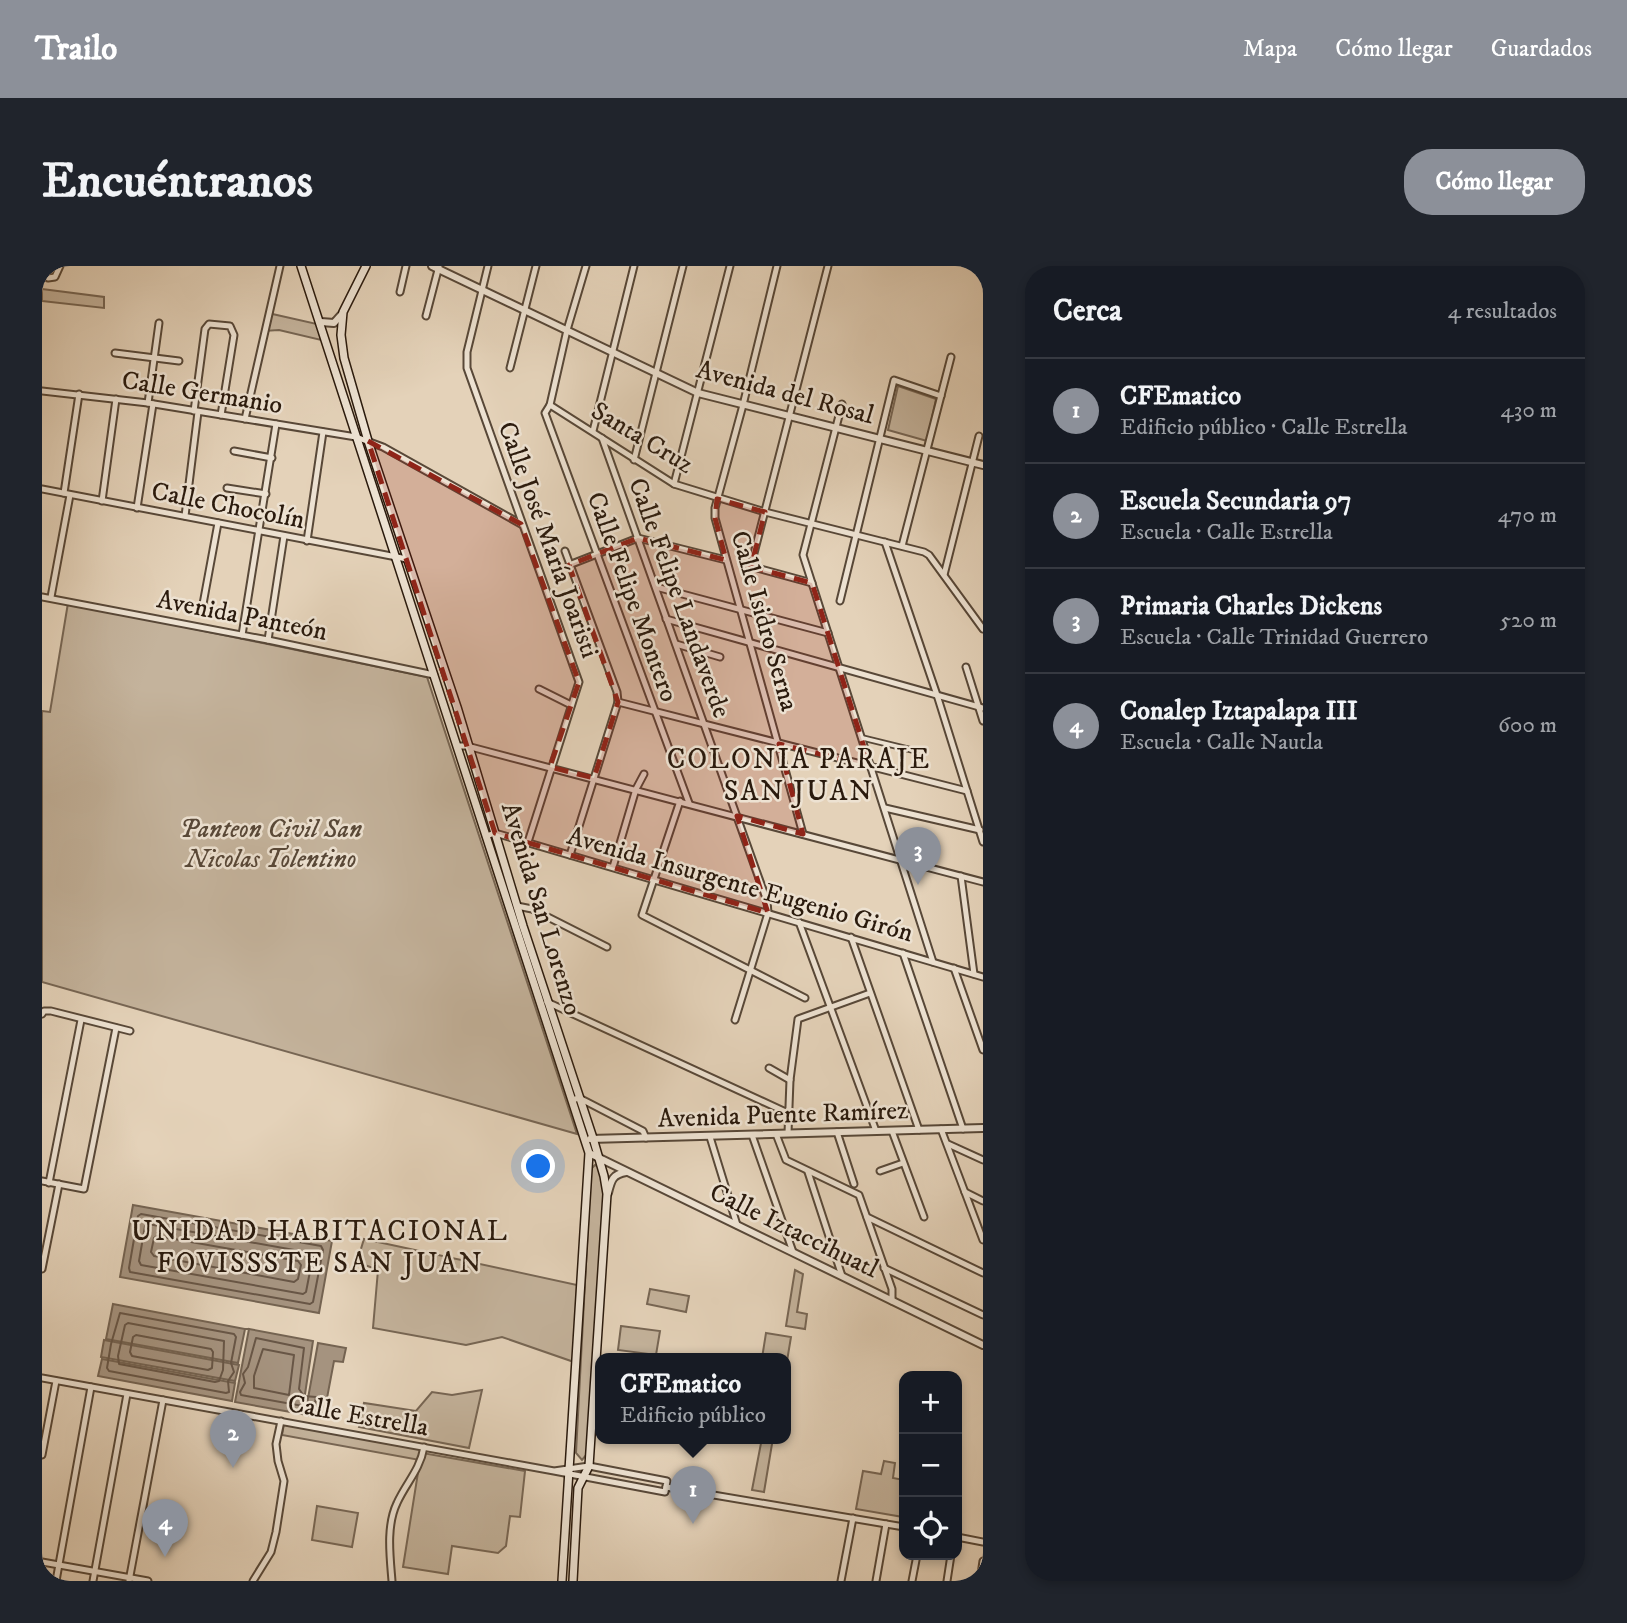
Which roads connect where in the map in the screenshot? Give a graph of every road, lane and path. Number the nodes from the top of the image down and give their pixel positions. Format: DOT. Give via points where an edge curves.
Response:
graph roads {
  1 [pos="42,266"];
  2 [pos="60,266"];
  3 [pos="281,266"];
  4 [pos="301,266"];
  5 [pos="406,266"];
  6 [pos="488,266"];
  7 [pos="536,266"];
  8 [pos="586,266"];
  9 [pos="634,266"];
  10 [pos="683,266"];
  11 [pos="730,266"];
  12 [pos="777,266"];
  13 [pos="828,266"];
  14 [pos="365,267"];
  15 [pos="436,267"];
  16 [pos="481,290"];
  17 [pos="400,292"];
  18 [pos="524,310"];
  19 [pos="343,312"];
  20 [pos="426,316"];
  21 [pos="321,321"];
  22 [pos="159,323"];
  23 [pos="568,330"];
  24 [pos="115,353"];
  25 [pos="611,353"];
  26 [pos="154,357"];
  27 [pos="951,357"];
  28 [pos="179,361"];
  29 [pos="510,368"];
  30 [pos="655,374"];
  31 [pos="42,391"];
  32 [pos="698,393"];
  33 [pos="79,394"];
  34 [pos="942,396"];
  35 [pos="116,399"];
  36 [pos="151,404"];
  37 [pos="842,404"];
  38 [pos="550,405"];
  39 [pos="743,405"];
  40 [pos="196,412"];
  41 [pos="221,415"];
  42 [pos="789,416"];
  43 [pos="245,419"];
  44 [pos="276,424"];
  45 [pos="836,428"];
  46 [pos="593,431"];
  47 [pos="323,432"];
  48 [pos="979,436"];
  49 [pos="356,437"];
  50 [pos="602,438"];
  51 [pos="881,439"];
  52 [pos="368,441"];
  53 [pos="926,450"];
  54 [pos="234,451"];
  55 [pos="272,458"];
  56 [pos="634,460"];
  57 [pos="972,462"];
  58 [pos="983,465"];
  59 [pos="674,484"];
  60 [pos="227,488"];
  61 [pos="42,489"];
  62 [pos="67,494"];
  63 [pos="266,494"];
  64 [pos="717,499"];
  65 [pos="102,501"];
  66 [pos="137,508"];
  67 [pos="765,512"];
  68 [pos="185,516"];
  69 [pos="218,523"];
  70 [pos="811,523"];
  71 [pos="396,524"];
  72 [pos="521,524"];
  73 [pos="386,527"];
  74 [pos="260,532"];
  75 [pos="856,535"];
  76 [pos="284,537"];
  77 [pos="638,538"];
  78 [pos="307,541"];
  79 [pos="885,542"];
  80 [pos="902,546"];
  81 [pos="565,551"];
  82 [pos="596,555"];
  83 [pos="395,556"];
  84 [pos="407,559"];
  85 [pos="726,560"];
  86 [pos="569,565"];
  87 [pos="944,575"];
  88 [pos="812,583"];
  89 [pos="656,587"];
  90 [pos="42,597"];
  91 [pos="51,597"];
  92 [pos="840,601"];
  93 [pos="203,604"];
  94 [pos="741,610"];
  95 [pos="983,614"];
  96 [pos="666,618"];
  97 [pos="982,627"];
  98 [pos="828,633"];
  99 [pos="242,635"];
  100 [pos="268,640"];
  101 [pos="750,642"];
  102 [pos="676,644"];
  103 [pos="720,657"];
  104 [pos="840,667"];
  105 [pos="966,667"];
  106 [pos="434,675"];
  107 [pos="539,689"];
  108 [pos="937,695"];
  109 [pos="618,702"];
  110 [pos="571,705"];
  111 [pos="981,707"];
  112 [pos="653,710"];
  113 [pos="983,721"];
  114 [pos="704,724"];
  115 [pos="862,737"];
  116 [pos="779,744"];
  117 [pos="457,746"];
  118 [pos="467,746"];
  119 [pos="912,750"];
  120 [pos="550,766"];
  121 [pos="870,766"];
  122 [pos="644,774"];
  123 [pos="594,778"];
  124 [pos="636,789"];
  125 [pos="967,791"];
  126 [pos="680,801"];
  127 [pos="689,803"];
  128 [pos="885,808"];
  129 [pos="975,815"];
  130 [pos="737,816"];
  131 [pos="983,817"];
  132 [pos="980,830"];
  133 [pos="495,833"];
  134 [pos="803,834"];
  135 [pos="486,836"];
  136 [pos="528,842"];
  137 [pos="983,842"];
  138 [pos="570,855"];
  139 [pos="901,859"];
  140 [pos="613,867"];
  141 [pos="961,876"];
  142 [pos="654,880"];
  143 [pos="983,882"];
  144 [pos="517,906"];
  145 [pos="768,913"];
  146 [pos="799,922"];
  147 [pos="851,937"];
  148 [pos="607,947"];
  149 [pos="903,953"];
  150 [pos="933,962"];
  151 [pos="954,968"];
  152 [pos="750,970"];
  153 [pos="974,974"];
  154 [pos="983,977"];
  155 [pos="870,993"];
  156 [pos="805,998"];
  157 [pos="544,1003"];
  158 [pos="829,1008"];
  159 [pos="43,1013"];
  160 [pos="81,1020"];
  161 [pos="735,1020"];
  162 [pos="116,1028"];
  163 [pos="130,1031"];
  164 [pos="983,1050"];
  165 [pos="769,1069"];
  166 [pos="790,1080"];
  167 [pos="575,1099"];
  168 [pos="788,1113"];
  169 [pos="983,1128"];
  170 [pos="941,1129"];
  171 [pos="963,1129"];
  172 [pos="919,1130"];
  173 [pos="876,1131"];
  174 [pos="892,1131"];
  175 [pos="837,1132"];
  176 [pos="788,1133"];
  177 [pos="776,1134"];
  178 [pos="752,1135"];
  179 [pos="710,1137"];
  180 [pos="593,1138"];
  181 [pos="646,1138"];
  182 [pos="584,1139"];
  183 [pos="947,1144"];
  184 [pos="593,1154"];
  185 [pos="983,1160"];
  186 [pos="903,1163"];
  187 [pos="880,1171"];
  188 [pos="626,1172"];
  189 [pos="808,1172"];
  190 [pos="45,1182"];
  191 [pos="59,1184"];
  192 [pos="853,1184"];
  193 [pos="965,1192"];
  194 [pos="607,1194"];
  195 [pos="983,1201"];
  196 [pos="867,1217"];
  197 [pos="924,1217"];
  198 [pos="737,1225"];
  199 [pos="983,1240"];
  200 [pos="793,1252"];
  201 [pos="884,1268"];
  202 [pos="42,1269"];
  203 [pos="983,1273"];
  204 [pos="842,1276"];
  205 [pos="892,1301"];
  206 [pos="983,1315"];
  207 [pos="983,1345"];
  208 [pos="596,1353"];
  209 [pos="595,1375"];
  210 [pos="42,1378"];
  211 [pos="56,1381"];
  212 [pos="91,1387"];
  213 [pos="127,1394"];
  214 [pos="163,1400"];
  215 [pos="281,1422"];
  216 [pos="424,1447"];
  217 [pos="42,1455"];
  218 [pos="589,1466"];
  219 [pos="567,1472"];
  220 [pos="583,1477"];
  221 [pos="666,1487"];
  222 [pos="853,1518"];
  223 [pos="886,1524"];
  224 [pos="899,1526"];
  225 [pos="962,1538"];
  226 [pos="983,1542"];
  227 [pos="915,1560"];
  228 [pos="950,1560"];
  229 [pos="42,1562"];
  230 [pos="983,1562"];
  231 [pos="59,1565"];
  232 [pos="94,1571"];
  233 [pos="130,1579"];
  234 [pos="56,1581"];
  235 [pos="93,1581"];
  236 [pos="148,1581"];
  237 [pos="253,1581"];
  238 [pos="392,1581"];
  239 [pos="562,1581"];
  240 [pos="573,1581"];
  241 [pos="841,1581"];
  242 [pos="876,1581"];
  243 [pos="912,1581"];
  244 [pos="947,1581"];
  245 [pos="980,1581"];
  1 -- 2 [label="street" via="48,278 54,277"];
  3 -- 43 [label="street"];
  4 -- 21 [label="main road, Avenida San Lorenzo"];
  5 -- 17 [label="street"];
  6 -- 16 [label="street, Calle José María Joaristi"];
  7 -- 18 [label="street"];
  8 -- 23 [label="street"];
  9 -- 25 [label="street"];
  10 -- 30 [label="street"];
  11 -- 32 [label="street"];
  12 -- 39 [label="street, Calle Isidro Serna"];
  13 -- 42 [label="street"];
  14 -- 19 [label="main road, Avenida San Lorenzo"];
  15 -- 16 [label="street, Avenida del Rosal"];
  15 -- 20 [label="street"];
  16 -- 18 [label="street, Avenida del Rosal"];
  16 -- 72 [label="street, Calle José María Joaristi" via="467,368"];
  18 -- 23 [label="street, Avenida del Rosal"];
  18 -- 29 [label="street"];
  19 -- 21 [label="street" via="334,323"];
  19 -- 52 [label="main road, Avenida San Lorenzo" via="344,358"];
  21 -- 49 [label="main road, Avenida San Lorenzo"];
  22 -- 26 [label="street"];
  23 -- 25 [label="street, Avenida del Rosal"];
  23 -- 38 [label="street"];
  24 -- 26 [label="street"];
  25 -- 30 [label="street, Avenida del Rosal"];
  25 -- 46 [label="street"];
  26 -- 28 [label="street"];
  26 -- 36 [label="street"];
  27 -- 34 [label="street"];
  30 -- 32 [label="street, Avenida del Rosal"];
  30 -- 56 [label="street"];
  31 -- 33 [label="street, Calle Germanio"];
  32 -- 39 [label="street, Avenida del Rosal"];
  32 -- 59 [label="street"];
  33 -- 35 [label="street, Calle Germanio"];
  33 -- 62 [label="street"];
  34 -- 51 [label="street" via="894,380"];
  34 -- 53 [label="street"];
  35 -- 36 [label="street, Calle Germanio"];
  35 -- 65 [label="street"];
  36 -- 40 [label="street, Calle Germanio"];
  36 -- 66 [label="street"];
  37 -- 45 [label="street"];
  38 -- 46 [label="street, Santa Cruz"];
  38 -- 82 [label="street, Calle Felipe Montero" via="545,413"];
  39 -- 42 [label="street, Avenida del Rosal"];
  39 -- 64 [label="street, Calle Isidro Serna"];
  40 -- 41 [label="street, Calle Germanio"];
  40 -- 41 [label="street" via="205,329 209,324 230,326 234,335"];
  40 -- 68 [label="street"];
  41 -- 43 [label="street, Calle Germanio"];
  42 -- 45 [label="street, Avenida del Rosal"];
  42 -- 67 [label="street"];
  43 -- 44 [label="street, Calle Germanio"];
  44 -- 47 [label="street, Calle Germanio"];
  44 -- 55 [label="street"];
  45 -- 51 [label="street, Avenida del Rosal"];
  45 -- 70 [label="street"];
  46 -- 50 [label="street, Santa Cruz"];
  47 -- 49 [label="street, Calle Germanio"];
  47 -- 78 [label="street"];
  48 -- 57 [label="street"];
  49 -- 52 [label="street, Calle Germanio"];
  49 -- 73 [label="main road, Avenida San Lorenzo"];
  50 -- 56 [label="street, Santa Cruz"];
  50 -- 77 [label="street, Calle Felipe Landaverde"];
  51 -- 53 [label="street, Avenida del Rosal"];
  51 -- 75 [label="street"];
  52 -- 71 [label="main road, Avenida San Lorenzo"];
  52 -- 72 [label="street, Calle Germanio"];
  53 -- 57 [label="street, Avenida del Rosal"];
  53 -- 80 [label="street"];
  54 -- 55 [label="street"];
  55 -- 63 [label="street"];
  56 -- 59 [label="street, Santa Cruz"];
  57 -- 58 [label="street, Avenida del Rosal"];
  57 -- 87 [label="street"];
  59 -- 64 [label="street, Santa Cruz"];
  60 -- 63 [label="street"];
  61 -- 62 [label="street, Calle Chocolín"];
  62 -- 65 [label="street, Calle Chocolín"];
  62 -- 91 [label="street"];
  63 -- 74 [label="street"];
  64 -- 67 [label="street, Santa Cruz"];
  64 -- 85 [label="street, Calle Isidro Serna" via="716,518"];
  65 -- 66 [label="street, Calle Chocolín"];
  66 -- 68 [label="street, Calle Chocolín"];
  67 -- 70 [label="street, Santa Cruz"];
  67 -- 88 [label="street" via="752,562 757,569"];
  68 -- 69 [label="street, Calle Chocolín"];
  69 -- 74 [label="street, Calle Chocolín"];
  69 -- 93 [label="street"];
  70 -- 75 [label="street, Santa Cruz"];
  70 -- 88 [label="street" via="803,555"];
  71 -- 73 [label="street"];
  71 -- 84 [label="main road, Avenida San Lorenzo"];
  72 -- 110 [label="street, Calle José María Joaristi" via="579,682"];
  73 -- 83 [label="main road, Avenida San Lorenzo"];
  74 -- 76 [label="street, Calle Chocolín"];
  74 -- 99 [label="street"];
  75 -- 79 [label="street, Santa Cruz"];
  75 -- 92 [label="street"];
  76 -- 78 [label="street, Calle Chocolín"];
  76 -- 100 [label="street"];
  77 -- 82 [label="street"];
  77 -- 85 [label="street"];
  77 -- 89 [label="street, Calle Felipe Landaverde"];
  78 -- 83 [label="street, Calle Chocolín"];
  79 -- 80 [label="street, Santa Cruz"];
  79 -- 108 [label="street"];
  80 -- 87 [label="street, Santa Cruz" via="924,552"];
  81 -- 86 [label="street"];
  82 -- 86 [label="street"];
  82 -- 112 [label="street, Calle Felipe Montero"];
  83 -- 84 [label="street, Calle Chocolín"];
  83 -- 106 [label="main road, Avenida San Lorenzo"];
  84 -- 118 [label="main road, Avenida San Lorenzo"];
  85 -- 94 [label="street, Calle Isidro Serna"];
  86 -- 109 [label="street"];
  87 -- 97 [label="street"];
  88 -- 98 [label="street"];
  89 -- 94 [label="street"];
  89 -- 96 [label="street, Calle Felipe Landaverde"];
  90 -- 91 [label="street, Avenida Panteón"];
  91 -- 99 [label="street, Avenida Panteón"];
  94 -- 98 [label="street"];
  94 -- 101 [label="street, Calle Isidro Serna"];
  95 -- 97 [label="street"];
  96 -- 101 [label="street"];
  96 -- 102 [label="street, Calle Felipe Landaverde"];
  98 -- 104 [label="street"];
  99 -- 100 [label="street, Avenida Panteón"];
  100 -- 106 [label="street, Avenida Panteón"];
  101 -- 104 [label="street"];
  101 -- 116 [label="street, Calle Isidro Serna"];
  102 -- 103 [label="street"];
  102 -- 114 [label="street, Calle Felipe Landaverde"];
  104 -- 108 [label="street"];
  104 -- 115 [label="street"];
  105 -- 111 [label="street"];
  106 -- 117 [label="main road, Avenida San Lorenzo"];
  107 -- 110 [label="street"];
  108 -- 111 [label="street"];
  108 -- 125 [label="street"];
  109 -- 112 [label="street"];
  109 -- 123 [label="street"];
  110 -- 120 [label="street, Calle José María Joaristi"];
  111 -- 113 [label="street"];
  112 -- 114 [label="street"];
  112 -- 127 [label="street, Calle Felipe Montero"];
  114 -- 116 [label="street"];
  114 -- 130 [label="street, Calle Felipe Landaverde"];
  115 -- 119 [label="street"];
  115 -- 121 [label="street"];
  116 -- 121 [label="street"];
  116 -- 134 [label="street, Calle Isidro Serna"];
  117 -- 118 [label="street"];
  117 -- 135 [label="main road, Avenida San Lorenzo"];
  118 -- 120 [label="street"];
  118 -- 133 [label="main road, Avenida San Lorenzo"];
  120 -- 123 [label="street"];
  120 -- 136 [label="street, Calle José María Joaristi"];
  121 -- 125 [label="street"];
  121 -- 128 [label="street"];
  122 -- 124 [label="street"];
  123 -- 124 [label="street"];
  123 -- 138 [label="street"];
  124 -- 126 [label="street"];
  124 -- 140 [label="street"];
  125 -- 129 [label="street"];
  126 -- 127 [label="street"];
  126 -- 142 [label="street"];
  127 -- 130 [label="street"];
  128 -- 132 [label="street"];
  128 -- 139 [label="street"];
  129 -- 131 [label="street"];
  129 -- 132 [label="street"];
  130 -- 134 [label="street"];
  130 -- 145 [label="street, Calle Felipe Landaverde"];
  132 -- 137 [label="street"];
  133 -- 135 [label="street"];
  133 -- 136 [label="street, Avenida Insurgente Eugenio Girón"];
  133 -- 144 [label="main road, Avenida San Lorenzo"];
  134 -- 139 [label="street"];
  135 -- 157 [label="main road, Avenida San Lorenzo"];
  136 -- 138 [label="street, Avenida Insurgente Eugenio Girón"];
  138 -- 140 [label="street, Avenida Insurgente Eugenio Girón"];
  139 -- 141 [label="street"];
  139 -- 150 [label="street"];
  140 -- 142 [label="street, Avenida Insurgente Eugenio Girón"];
  141 -- 143 [label="street"];
  141 -- 153 [label="street"];
  142 -- 145 [label="street, Avenida Insurgente Eugenio Girón"];
  142 -- 152 [label="street" via="642,915"];
  144 -- 148 [label="street"];
  144 -- 157 [label="main road, Avenida San Lorenzo"];
  145 -- 146 [label="street, Avenida Insurgente Eugenio Girón"];
  145 -- 152 [label="street"];
  146 -- 147 [label="street, Avenida Insurgente Eugenio Girón"];
  146 -- 158 [label="street"];
  147 -- 149 [label="street, Avenida Insurgente Eugenio Girón"];
  147 -- 155 [label="street"];
  149 -- 150 [label="street, Avenida Insurgente Eugenio Girón"];
  149 -- 171 [label="street"];
  150 -- 151 [label="street, Avenida Insurgente Eugenio Girón"];
  151 -- 153 [label="street, Avenida Insurgente Eugenio Girón"];
  151 -- 164 [label="street"];
  152 -- 156 [label="street"];
  152 -- 161 [label="street"];
  153 -- 154 [label="street, Avenida Insurgente Eugenio Girón"];
  155 -- 158 [label="street"];
  155 -- 172 [label="street"];
  157 -- 167 [label="main road, Avenida San Lorenzo"];
  157 -- 168 [label="street"];
  158 -- 166 [label="street" via="798,1019"];
  158 -- 173 [label="street"];
  159 -- 160 [label="street"];
  160 -- 162 [label="street"];
  160 -- 190 [label="street"];
  162 -- 163 [label="street"];
  162 -- 191 [label="street" via="84,1189"];
  165 -- 166 [label="street"];
  166 -- 168 [label="street"];
  167 -- 180 [label="main road, Avenida San Lorenzo"];
  167 -- 181 [label="street" via="643,1131"];
  167 -- 182 [label="main road, Avenida San Lorenzo"];
  168 -- 176 [label="street"];
  169 -- 171 [label="street, Avenida Puente Ramírez"];
  170 -- 171 [label="street, Avenida Puente Ramírez"];
  170 -- 172 [label="street, Avenida Puente Ramírez"];
  170 -- 183 [label="street"];
  172 -- 174 [label="street, Avenida Puente Ramírez"];
  173 -- 174 [label="street, Avenida Puente Ramírez"];
  173 -- 175 [label="street, Avenida Puente Ramírez"];
  174 -- 186 [label="street"];
  175 -- 176 [label="street, Avenida Puente Ramírez"];
  175 -- 192 [label="street"];
  176 -- 177 [label="street, Avenida Puente Ramírez"];
  177 -- 178 [label="street, Avenida Puente Ramírez"];
  177 -- 189 [label="street" via="786,1160"];
  178 -- 179 [label="street, Avenida Puente Ramírez"];
  178 -- 200 [label="street"];
  179 -- 181 [label="street, Avenida Puente Ramírez"];
  179 -- 198 [label="street"];
  180 -- 181 [label="street, Avenida Puente Ramírez"];
  180 -- 182 [label="street, Avenida Puente Ramírez"];
  180 -- 184 [label="main road, Avenida San Lorenzo"];
  182 -- 184 [label="main road, Avenida San Lorenzo"];
  183 -- 185 [label="street"];
  183 -- 193 [label="street"];
  184 -- 188 [label="street, Calle Iztaccihuatl"];
  184 -- 194 [label="main road, Avenida San Lorenzo"];
  184 -- 219 [label="main road, Avenida San Lorenzo"];
  186 -- 187 [label="street"];
  186 -- 197 [label="street"];
  188 -- 194 [label="street" via="612,1178"];
  188 -- 198 [label="street, Calle Iztaccihuatl"];
  189 -- 196 [label="street" via="859,1195"];
  189 -- 204 [label="street"];
  190 -- 191 [label="street"];
  191 -- 202 [label="street"];
  193 -- 195 [label="street"];
  193 -- 199 [label="street"];
  194 -- 208 [label="main road, Avenida San Lorenzo"];
  196 -- 201 [label="street"];
  196 -- 203 [label="street"];
  198 -- 200 [label="street, Calle Iztaccihuatl"];
  200 -- 204 [label="street, Calle Iztaccihuatl"];
  201 -- 205 [label="street"];
  201 -- 206 [label="street"];
  204 -- 205 [label="street, Calle Iztaccihuatl"];
  205 -- 207 [label="street, Calle Iztaccihuatl"];
  209 -- 218 [label="main road, Avenida San Lorenzo"];
  210 -- 211 [label="street, Calle Estrella"];
  211 -- 212 [label="street, Calle Estrella"];
  211 -- 217 [label="street"];
  212 -- 213 [label="street, Calle Estrella"];
  212 -- 231 [label="street"];
  213 -- 214 [label="street, Calle Estrella"];
  213 -- 232 [label="street"];
  214 -- 215 [label="street, Calle Estrella"];
  214 -- 233 [label="street"];
  215 -- 216 [label="street, Calle Estrella"];
  215 -- 237 [label="street" via="276,1444 284,1481 282,1498 273,1548"];
  216 -- 219 [label="street, Calle Estrella"];
  216 -- 238 [label="street" via="390,1528"];
  218 -- 219 [label="street, Calle Estrella"];
  218 -- 220 [label="main road, Avenida San Lorenzo"];
  218 -- 221 [label="street, Calle Estrella"];
  219 -- 220 [label="street, Calle Estrella"];
  219 -- 239 [label="main road, Avenida San Lorenzo"];
  220 -- 221 [label="street, Calle Estrella"];
  220 -- 240 [label="main road, Avenida San Lorenzo" via="578,1488"];
  221 -- 222 [label="street, Calle Estrella"];
  222 -- 223 [label="street, Calle Estrella"];
  222 -- 241 [label="street"];
  223 -- 224 [label="street, Calle Estrella"];
  223 -- 242 [label="street"];
  225 -- 226 [label="street"];
  227 -- 243 [label="street"];
  228 -- 244 [label="street"];
  229 -- 231 [label="street"];
  230 -- 245 [label="street"];
  231 -- 232 [label="street"];
  231 -- 234 [label="street"];
  232 -- 233 [label="street"];
  232 -- 235 [label="street"];
  233 -- 236 [label="street"];
}
